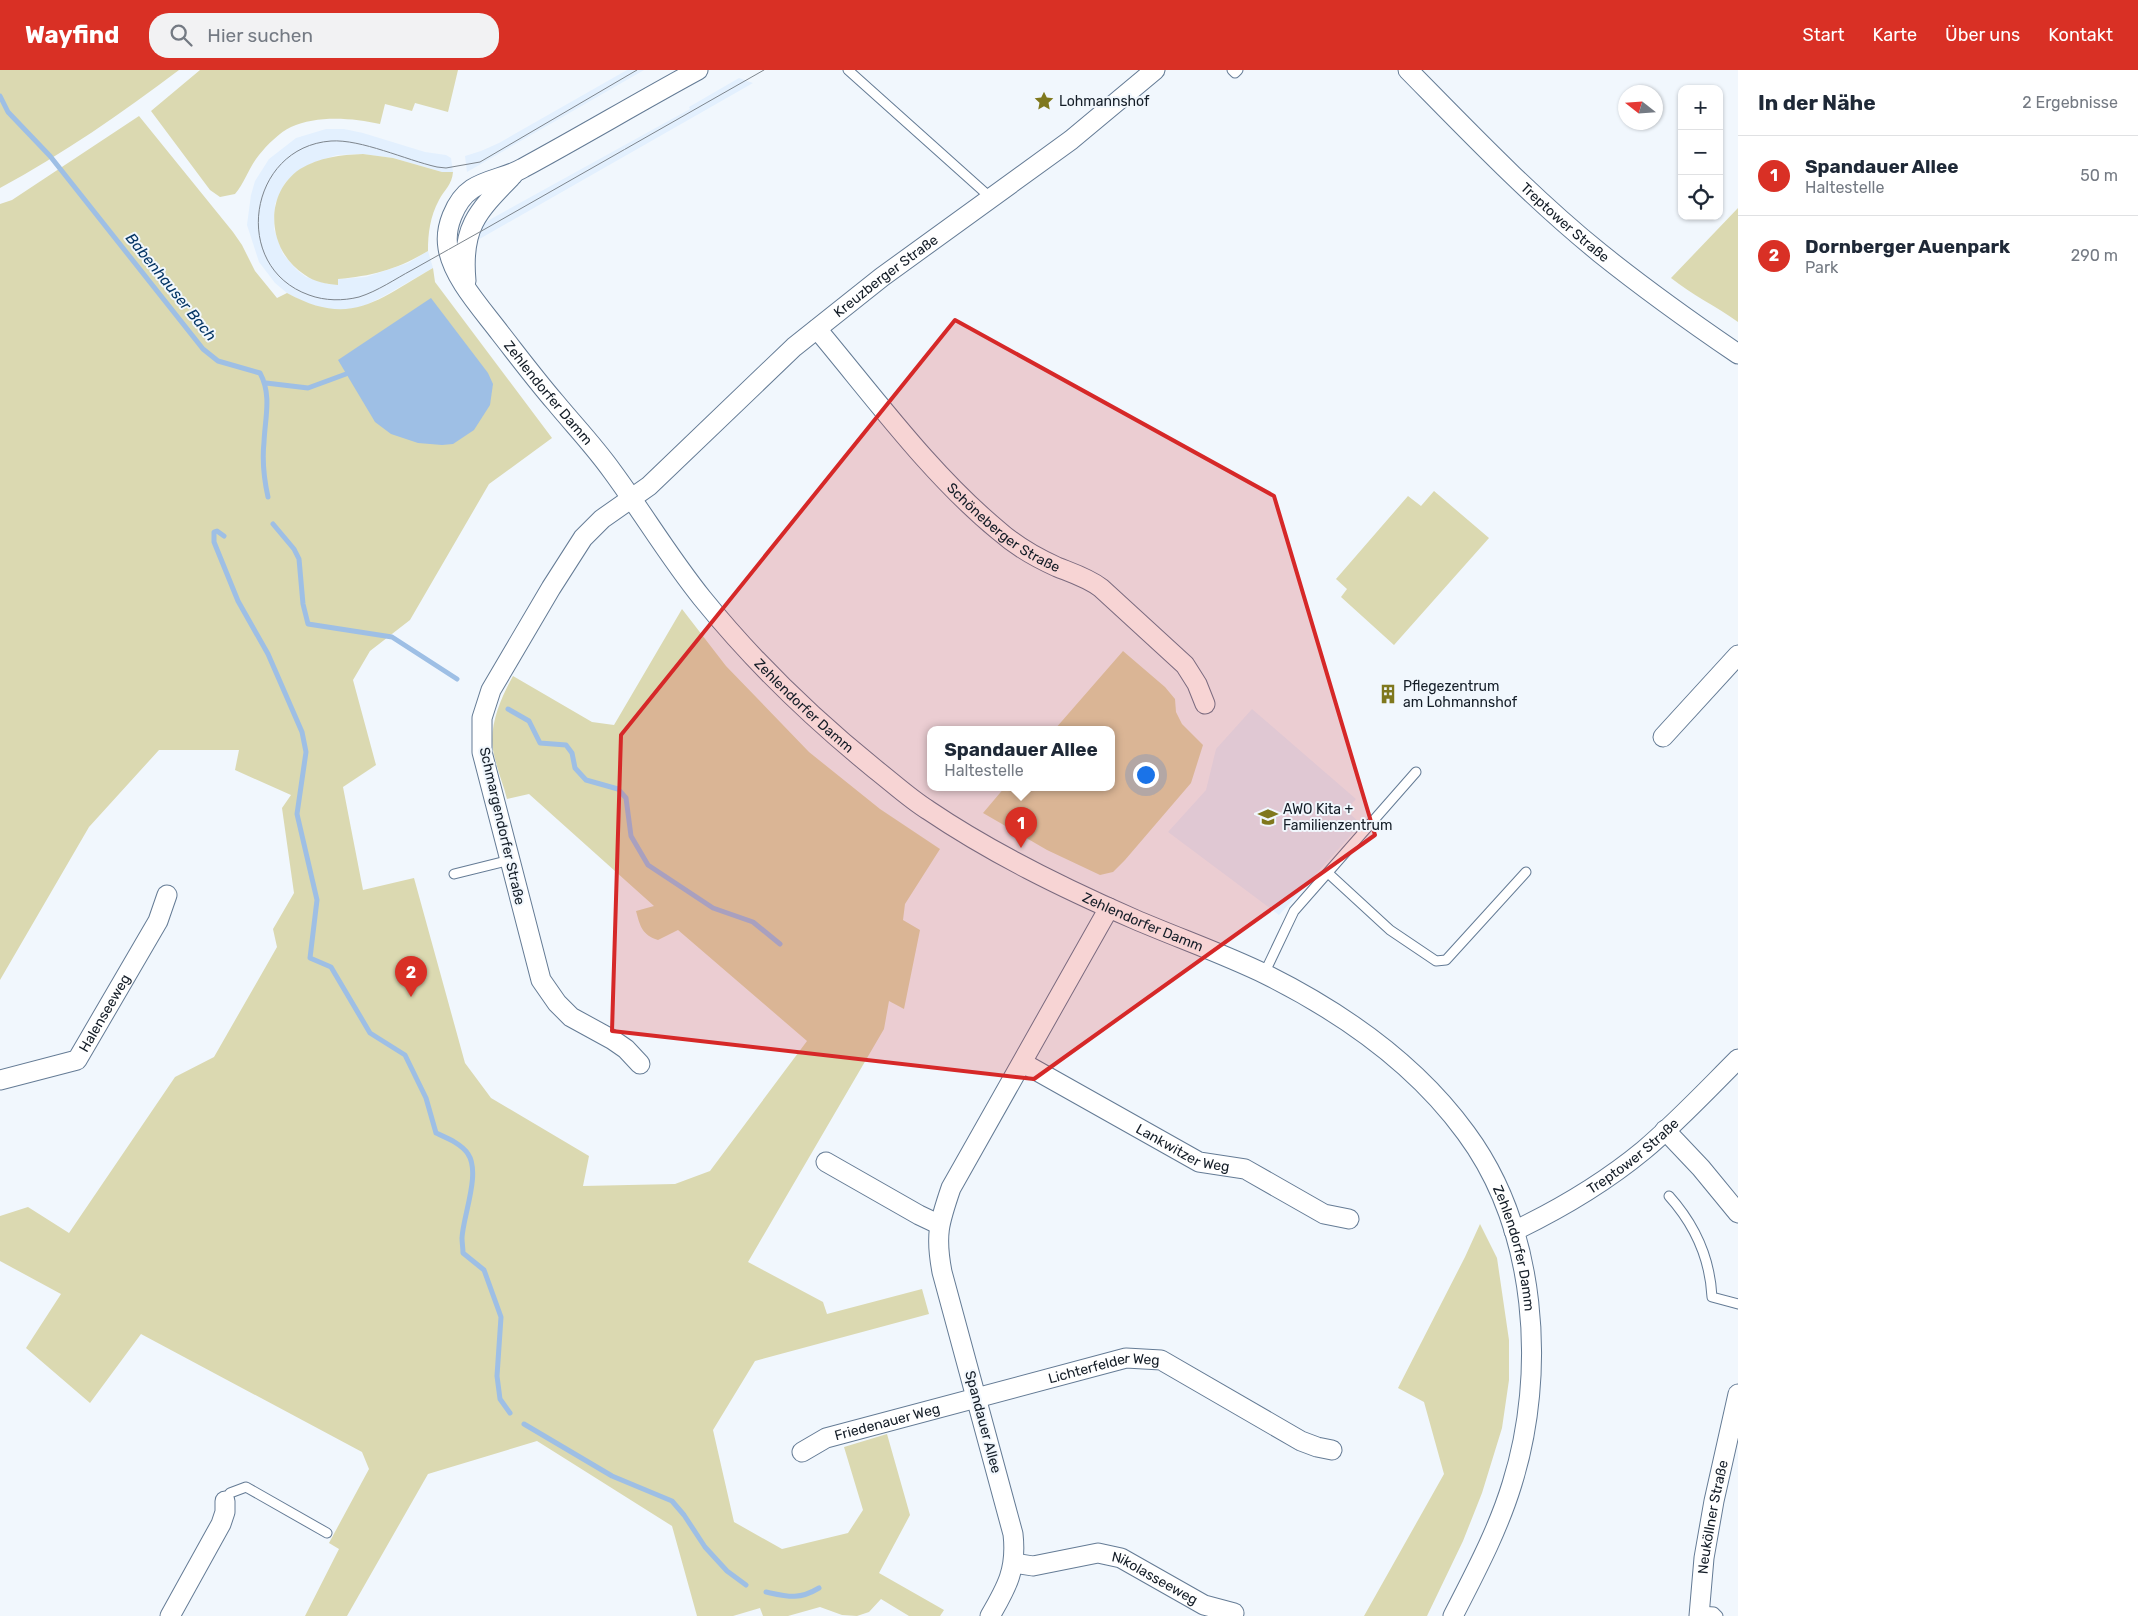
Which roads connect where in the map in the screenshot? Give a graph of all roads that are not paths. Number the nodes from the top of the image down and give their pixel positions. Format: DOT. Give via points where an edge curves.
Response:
graph roads {
  1 [pos="698,70"];
  2 [pos="848,70"];
  3 [pos="1155,70"];
  4 [pos="1232,70"];
  5 [pos="1238,70"];
  6 [pos="1408,70"];
  7 [pos="991,199"];
  8 [pos="817,329"];
  9 [pos="1738,354"];
  10 [pos="632,499"];
  11 [pos="1738,655"];
  12 [pos="1205,704"];
  13 [pos="1664,737"];
  14 [pos="1416,772"];
  15 [pos="510,860"];
  16 [pos="1526,872"];
  17 [pos="1328,873"];
  18 [pos="454,874"];
  19 [pos="167,894"];
  20 [pos="1109,908"];
  21 [pos="1264,974"];
  22 [pos="1738,1060"];
  23 [pos="1023,1063"];
  24 [pos="640,1064"];
  25 [pos="0,1080"];
  26 [pos="1665,1130"];
  27 [pos="826,1162"];
  28 [pos="1669,1196"];
  29 [pos="1738,1213"];
  30 [pos="1349,1219"];
  31 [pos="938,1224"];
  32 [pos="1514,1231"];
  33 [pos="1738,1304"];
  34 [pos="1738,1394"];
  35 [pos="976,1398"];
  36 [pos="1332,1450"];
  37 [pos="802,1452"];
  38 [pos="225,1501"];
  39 [pos="327,1533"];
  40 [pos="1014,1563"];
  41 [pos="1234,1613"];
  42 [pos="1700,1614"];
  43 [pos="170,1616"];
  44 [pos="990,1616"];
  45 [pos="1453,1616"];
  46 [pos="1718,1616"];
  1 -- 10 [label="street, Zehlendorfer Damm" via="516,173 473,188 459,203 447,233 452,262 466,288"];
  2 -- 7 [label="lane"];
  3 -- 7 [label="street, Kreuzberger Straße" via="1071,140"];
  4 -- 5 [label="lane" via="1235,73"];
  6 -- 9 [label="street, Treptower Straße" via="1529,191 1599,252"];
  7 -- 8 [label="street, Kreuzberger Straße" via="882,277"];
  8 -- 10 [label="street, Kreuzberger Straße" via="778,360"];
  8 -- 12 [label="street, Schöneberger Straße" via="899,428 999,532 1033,555 1102,588 1185,665 1198,684"];
  10 -- 15 [label="street, Schmargendorfer Straße" via="602,519 583,538 491,690 482,718 482,752"];
  10 -- 20 [label="street, Zehlendorfer Damm" via="701,597 747,651 828,731 922,807 968,836 1048,880"];
  11 -- 13 [label="street"];
  14 -- 17 [label="lane"];
  15 -- 18 [label="lane"];
  15 -- 24 [label="street, Schmargendorfer Straße" via="542,980 571,1017 620,1044"];
  16 -- 17 [label="lane" via="1446,960 1436,961 1390,930"];
  17 -- 21 [label="lane" via="1294,911"];
  19 -- 25 [label="street, Halenseeweg" via="158,921 78,1060"];
  20 -- 21 [label="street, Zehlendorfer Damm"];
  20 -- 23 [label="street, Spandauer Allee"];
  21 -- 32 [label="street, Zehlendorfer Damm" via="1334,1012 1366,1034 1433,1093 1466,1133 1480,1156 1500,1194"];
  22 -- 26 [label="street, Treptower Straße"];
  23 -- 30 [label="street, Lankwitzer Weg" via="1199,1162 1245,1169 1324,1214"];
  23 -- 31 [label="street, Spandauer Allee" via="951,1188"];
  26 -- 29 [label="street" via="1702,1168"];
  26 -- 32 [label="street, Treptower Straße" via="1594,1188"];
  27 -- 31 [label="street"];
  28 -- 33 [label="lane" via="1696,1232 1711,1279 1712,1297"];
  31 -- 35 [label="street, Spandauer Allee" via="942,1272"];
  32 -- 45 [label="street, Zehlendorfer Damm" via="1526,1282 1530,1320 1531,1388 1527,1423 1506,1503"];
  34 -- 42 [label="street, Neuköllner Straße" via="1714,1500 1704,1558"];
  35 -- 36 [label="street, Lichterfelder Weg" via="1126,1358 1161,1360 1301,1441"];
  35 -- 37 [label="street, Friedenauer Weg" via="826,1438"];
  35 -- 40 [label="street, Spandauer Allee" via="1013,1534"];
  38 -- 39 [label="lane" via="230,1493 246,1487"];
  38 -- 43 [label="street" via="221,1524"];
  40 -- 41 [label="street, Nikolasseeweg" via="1034,1566 1098,1553 1113,1556 1204,1605"];
  40 -- 44 [label="street, Spandauer Allee" via="1008,1584"];
  42 -- 46 [label="lane, Neuköllner Straße" via="1714,1612"];
}
